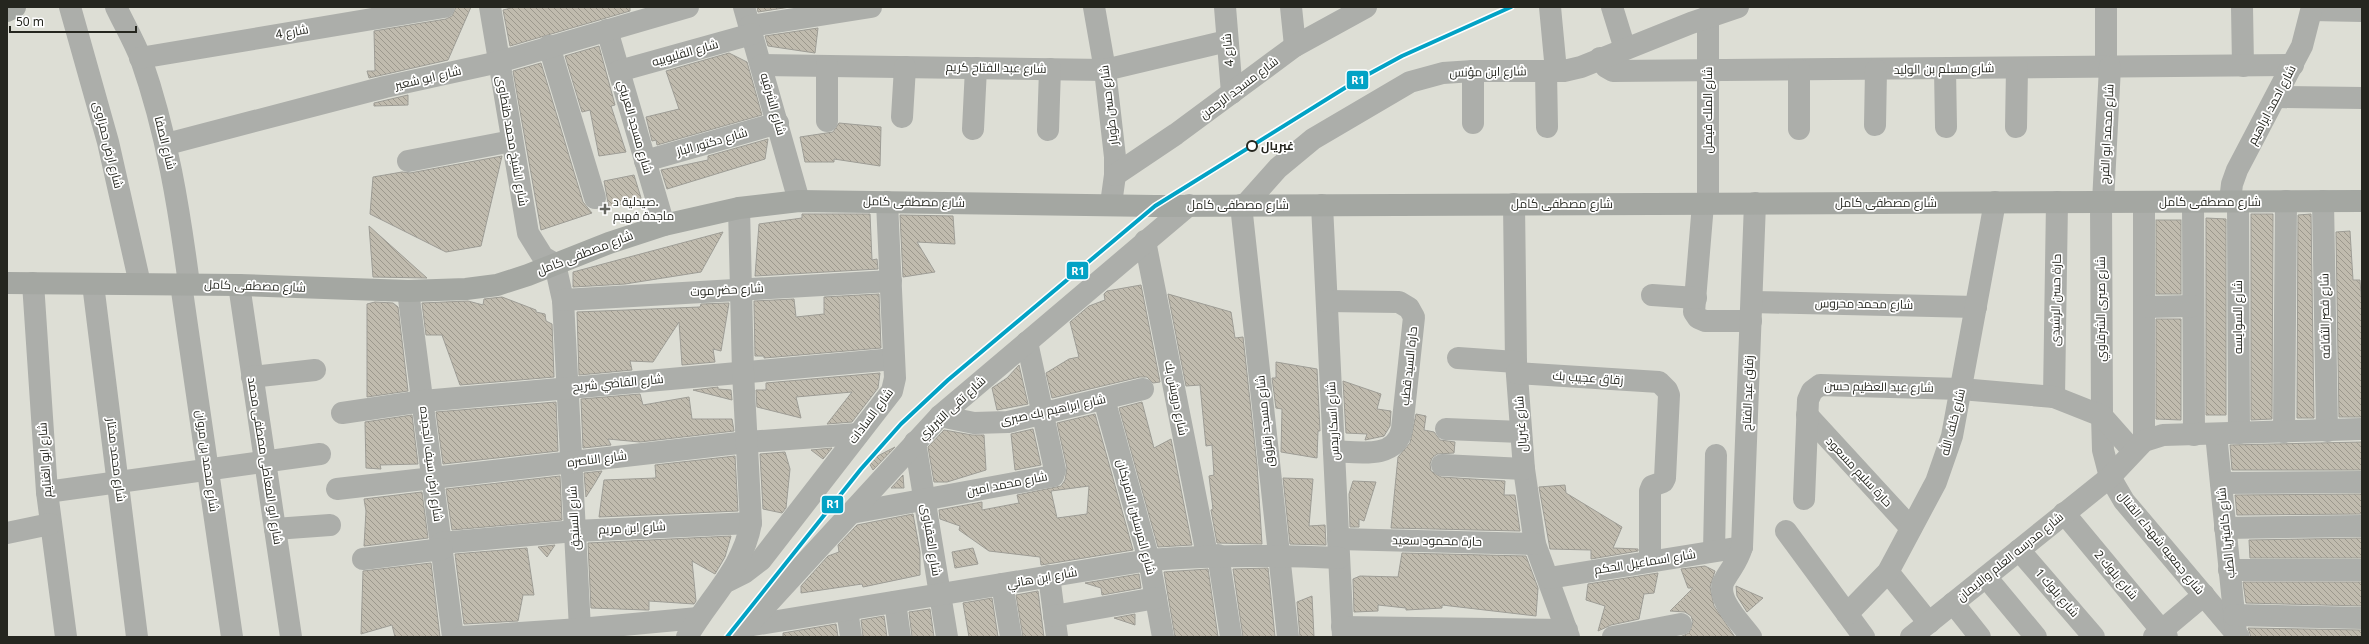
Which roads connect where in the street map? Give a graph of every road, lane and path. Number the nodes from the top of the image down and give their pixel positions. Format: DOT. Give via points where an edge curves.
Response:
graph roads {
  1 [pos="15,7"];
  2 [pos="70,7"];
  3 [pos="116,7"];
  4 [pos="444,7"];
  5 [pos="490,7"];
  6 [pos="688,7"];
  7 [pos="871,7"];
  8 [pos="1094,7"];
  9 [pos="1225,7"];
  10 [pos="1291,7"];
  11 [pos="1366,7"];
  12 [pos="1550,7"];
  13 [pos="1612,7"];
  14 [pos="1738,7"];
  15 [pos="2106,7"];
  16 [pos="2242,7"];
  17 [pos="2312,9"];
  18 [pos="7,11"];
  19 [pos="2362,11"];
  20 [pos="1695,15"];
  21 [pos="748,22"];
  22 [pos="607,30"];
  23 [pos="1227,41"];
  24 [pos="549,46"];
  25 [pos="1295,46"];
  26 [pos="1626,49"];
  27 [pos="140,58"];
  28 [pos="1600,58"];
  29 [pos="499,62"];
  30 [pos="762,65"];
  31 [pos="2293,65"];
  32 [pos="827,66"];
  33 [pos="2242,66"];
  34 [pos="905,67"];
  35 [pos="2108,67"];
  36 [pos="976,68"];
  37 [pos="2018,68"];
  38 [pos="1050,69"];
  39 [pos="1945,69"];
  40 [pos="1105,70"];
  41 [pos="1799,70"];
  42 [pos="1876,70"];
  43 [pos="619,71"];
  44 [pos="1473,71"];
  45 [pos="1551,71"];
  46 [pos="1708,71"];
  47 [pos="1232,93"];
  48 [pos="2276,97"];
  49 [pos="2362,98"];
  50 [pos="902,117"];
  51 [pos="826,121"];
  52 [pos="778,123"];
  53 [pos="1473,124"];
  54 [pos="1876,125"];
  55 [pos="1547,127"];
  56 [pos="1946,127"];
  57 [pos="2016,127"];
  58 [pos="973,129"];
  59 [pos="1799,129"];
  60 [pos="1048,130"];
  61 [pos="512,141"];
  62 [pos="167,144"];
  63 [pos="408,161"];
  64 [pos="645,161"];
  65 [pos="1115,175"];
  66 [pos="595,198"];
  67 [pos="799,201"];
  68 [pos="2286,201"];
  69 [pos="2323,201"];
  70 [pos="2362,201"];
  71 [pos="887,202"];
  72 [pos="1995,202"];
  73 [pos="2057,202"];
  74 [pos="2102,202"];
  75 [pos="2144,202"];
  76 [pos="2193,202"];
  77 [pos="2234,202"];
  78 [pos="1755,203"];
  79 [pos="1111,204"];
  80 [pos="1514,204"];
  81 [pos="1706,204"];
  82 [pos="1243,205"];
  83 [pos="1322,205"];
  84 [pos="1189,206"];
  85 [pos="739,208"];
  86 [pos="664,225"];
  87 [pos="1145,241"];
  88 [pos="554,264"];
  89 [pos="891,281"];
  90 [pos="7,283"];
  91 [pos="33,283"];
  92 [pos="93,284"];
  93 [pos="140,284"];
  94 [pos="185,284"];
  95 [pos="239,285"];
  96 [pos="740,290"];
  97 [pos="408,291"];
  98 [pos="1652,295"];
  99 [pos="1696,298"];
  100 [pos="563,300"];
  101 [pos="1327,302"];
  102 [pos="2194,306"];
  103 [pos="1976,307"];
  104 [pos="2144,307"];
  105 [pos="1751,312"];
  106 [pos="1027,342"];
  107 [pos="1458,358"];
  108 [pos="894,359"];
  109 [pos="1517,368"];
  110 [pos="315,370"];
  111 [pos="743,372"];
  112 [pos="252,377"];
  113 [pos="567,388"];
  114 [pos="1143,389"];
  115 [pos="1961,389"];
  116 [pos="2054,397"];
  117 [pos="1104,399"];
  118 [pos="423,401"];
  119 [pos="342,413"];
  120 [pos="1042,413"];
  121 [pos="1807,415"];
  122 [pos="940,416"];
  123 [pos="2102,416"];
  124 [pos="1446,429"];
  125 [pos="2327,430"];
  126 [pos="2362,430"];
  127 [pos="1521,432"];
  128 [pos="2284,432"];
  129 [pos="2238,433"];
  130 [pos="858,434"];
  131 [pos="2216,434"];
  132 [pos="2194,435"];
  133 [pos="747,442"];
  134 [pos="915,442"];
  135 [pos="2139,446"];
  136 [pos="1334,451"];
  137 [pos="320,454"];
  138 [pos="1716,455"];
  139 [pos="265,462"];
  140 [pos="571,462"];
  141 [pos="1442,465"];
  142 [pos="1524,469"];
  143 [pos="208,470"];
  144 [pos="2110,477"];
  145 [pos="432,479"];
  146 [pos="119,482"];
  147 [pos="2362,482"];
  148 [pos="2221,483"];
  149 [pos="338,489"];
  150 [pos="47,492"];
  151 [pos="924,500"];
  152 [pos="1804,500"];
  153 [pos="851,513"];
  154 [pos="2064,513"];
  155 [pos="751,523"];
  156 [pos="50,524"];
  157 [pos="330,524"];
  158 [pos="2362,526"];
  159 [pos="1912,528"];
  160 [pos="2225,528"];
  161 [pos="275,529"];
  162 [pos="575,531"];
  163 [pos="1786,531"];
  164 [pos="7,533"];
  165 [pos="1535,544"];
  166 [pos="442,546"];
  167 [pos="1742,546"];
  168 [pos="1339,548"];
  169 [pos="2019,550"];
  170 [pos="1714,551"];
  171 [pos="1213,555"];
  172 [pos="1279,555"];
  173 [pos="363,559"];
  174 [pos="1149,560"];
  175 [pos="1650,561"];
  176 [pos="2229,570"];
  177 [pos="2362,570"];
  178 [pos="1888,572"];
  179 [pos="1049,576"];
  180 [pos="1986,577"];
  181 [pos="1549,578"];
  182 [pos="726,581"];
  183 [pos="1002,584"];
  184 [pos="940,594"];
  185 [pos="2204,595"];
  186 [pos="1156,598"];
  187 [pos="895,602"];
  188 [pos="1952,603"];
  189 [pos="847,610"];
  190 [pos="1847,614"];
  191 [pos="698,618"];
  192 [pos="2362,618"];
  193 [pos="1681,624"];
  194 [pos="799,627"];
  195 [pos="1056,627"];
  196 [pos="2236,628"];
  197 [pos="580,629"];
  198 [pos="743,632"];
  199 [pos="1343,632"];
  200 [pos="1921,632"];
  201 [pos="1568,634"];
  202 [pos="2161,635"];
  203 [pos="500,636"];
  204 [pos="66,637"];
  205 [pos="137,637"];
  206 [pos="232,637"];
  207 [pos="292,637"];
  208 [pos="452,637"];
  209 [pos="462,637"];
  210 [pos="687,637"];
  211 [pos="851,637"];
  212 [pos="900,637"];
  213 [pos="947,637"];
  214 [pos="1011,637"];
  215 [pos="1163,637"];
  216 [pos="1231,637"];
  217 [pos="1288,637"];
  218 [pos="1613,637"];
  219 [pos="1751,637"];
  220 [pos="1864,637"];
  221 [pos="1980,637"];
  222 [pos="2036,637"];
  223 [pos="2094,637"];
  1 -- 18 [label="main road"];
  2 -- 93 [label="street, شارع ارض حمزاوى" via="108,142"];
  3 -- 27 [label="street, شارع الصفا"];
  4 -- 27 [label="street, شارع 4"];
  5 -- 29 [label="street, شارع الشيخ محمد طنطاوى"];
  6 -- 22 [label="street, شارع ابو شعير"];
  7 -- 21 [label="street, شارع القليوبيه"];
  8 -- 40 [label="street, شارع حسن طوبار"];
  9 -- 23 [label="street, شارع 4"];
  10 -- 25 [label="street"];
  11 -- 25 [label="street, شارع مسجد الرحمن"];
  12 -- 45 [label="street"];
  13 -- 26 [label="street"];
  14 -- 20 [label="street, شارع ابن مؤنس"];
  15 -- 35 [label="street, شارع محمد ابو الفرج"];
  16 -- 33 [label="street"];
  17 -- 19 [label="street"];
  17 -- 31 [label="street, شارع احمد ابراهيم" via="2308,30"];
  20 -- 26 [label="street, شارع ابن مؤنس"];
  20 -- 46 [label="street, شارع الملك فيصل"];
  21 -- 30 [label="street, شارع الشرقيه"];
  21 -- 43 [label="street, شارع القليوبيه"];
  22 -- 24 [label="street, شارع ابو شعير"];
  22 -- 43 [label="street, شارع مسجد العريني"];
  23 -- 40 [label="street, شارع عبد الفتاح كريم"];
  23 -- 47 [label="street, شارع 4"];
  24 -- 29 [label="street, شارع ابو شعير"];
  24 -- 66 [label="street"];
  25 -- 47 [label="street, شارع مسجد الرحمن"];
  26 -- 28 [label="street, شارع ابن مؤنس"];
  27 -- 62 [label="street, شارع الصفا"];
  28 -- 45 [label="street, شارع ابن مؤنس" via="1581,67"];
  28 -- 46 [label="street, شارع مسلم بن الوليد" via="1606,67 1613,71"];
  29 -- 61 [label="street, شارع الشيخ محمد طنطاوى"];
  29 -- 62 [label="street, شارع ابو شعير" via="386,87"];
  30 -- 32 [label="street, شارع عبد الفتاح كريم"];
  30 -- 52 [label="street, شارع الشرقيه"];
  31 -- 33 [label="street, شارع مسلم بن الوليد"];
  31 -- 48 [label="street, شارع احمد ابراهيم"];
  32 -- 34 [label="street, شارع عبد الفتاح كريم"];
  32 -- 51 [label="street"];
  33 -- 35 [label="street, شارع مسلم بن الوليد"];
  34 -- 36 [label="street, شارع عبد الفتاح كريم"];
  34 -- 50 [label="street"];
  35 -- 37 [label="street, شارع مسلم بن الوليد"];
  35 -- 74 [label="street, شارع محمد ابو الفرج"];
  36 -- 38 [label="street, شارع عبد الفتاح كريم"];
  36 -- 58 [label="street"];
  37 -- 39 [label="street, شارع مسلم بن الوليد"];
  37 -- 57 [label="street"];
  38 -- 40 [label="street, شارع عبد الفتاح كريم"];
  38 -- 60 [label="street"];
  39 -- 42 [label="street, شارع مسلم بن الوليد"];
  39 -- 56 [label="street"];
  40 -- 65 [label="street, شارع حسن طوبار"];
  41 -- 42 [label="street, شارع مسلم بن الوليد"];
  41 -- 46 [label="street, شارع مسلم بن الوليد"];
  41 -- 59 [label="street"];
  42 -- 54 [label="street"];
  43 -- 64 [label="street, شارع مسجد العريني"];
  44 -- 45 [label="street, شارع ابن مؤنس"];
  44 -- 53 [label="street"];
  44 -- 82 [label="street, شارع ابن مؤنس" via="1443,73 1410,82 1355,112 1313,139 1278,168"];
  45 -- 55 [label="street"];
  46 -- 81 [label="street, شارع الملك فيصل"];
  47 -- 65 [label="street, شارع مسجد الرحمن"];
  48 -- 49 [label="street"];
  48 -- 77 [label="street, شارع احمد ابراهيم" via="2237,170 2232,184"];
  52 -- 64 [label="street, شارع دكتور الباز"];
  52 -- 67 [label="street, شارع الشرقيه"];
  61 -- 63 [label="street"];
  61 -- 88 [label="street, شارع الشيخ محمد طنطاوى" via="528,233 543,257"];
  62 -- 94 [label="street, شارع الصفا" via="177,194"];
  64 -- 86 [label="street, شارع مسجد العريني"];
  65 -- 79 [label="street, شارع حسن طوبار"];
  67 -- 71 [label="main road, شارع مصطفى كامل"];
  67 -- 85 [label="main road, شارع مصطفى كامل"];
  68 -- 69 [label="main road, شارع مصطفى كامل"];
  68 -- 77 [label="main road, شارع مصطفى كامل"];
  68 -- 128 [label="street"];
  69 -- 70 [label="main road, شارع مصطفى كامل"];
  69 -- 125 [label="street, شارع قصر الثقافه"];
  71 -- 79 [label="main road, شارع مصطفى كامل"];
  71 -- 89 [label="street, شارع السادات"];
  72 -- 73 [label="main road, شارع مصطفى كامل"];
  72 -- 78 [label="main road, شارع مصطفى كامل"];
  72 -- 103 [label="street, شارع خلف الله"];
  73 -- 74 [label="main road, شارع مصطفى كامل"];
  73 -- 116 [label="street, حارة حسن الرشيدى"];
  74 -- 75 [label="main road, شارع مصطفى كامل"];
  74 -- 123 [label="street, شارع صبرى الشرقاوي"];
  75 -- 76 [label="main road, شارع مصطفى كامل"];
  75 -- 104 [label="street"];
  76 -- 77 [label="main road, شارع مصطفى كامل"];
  76 -- 102 [label="street"];
  77 -- 129 [label="street, شارع السوايسه"];
  78 -- 81 [label="main road, شارع مصطفى كامل"];
  78 -- 105 [label="street, زقاق عبد الفتاح"];
  79 -- 84 [label="main road, شارع مصطفى كامل"];
  80 -- 81 [label="main road, شارع مصطفى كامل"];
  80 -- 83 [label="main road, شارع مصطفى كامل"];
  80 -- 109 [label="street, شارع غبريال"];
  81 -- 99 [label="street, شارع الملك فيصل"];
  82 -- 83 [label="main road, شارع مصطفى كامل"];
  82 -- 84 [label="main road, شارع مصطفى كامل"];
  82 -- 172 [label="street, شارع مسجد زقزوق"];
  83 -- 101 [label="street, شارع اسكاريدس"];
  84 -- 87 [label="street, شارع تقى التبريزي"];
  85 -- 86 [label="main road, شارع مصطفى كامل"];
  85 -- 96 [label="street"];
  86 -- 88 [label="main road, شارع مصطفى كامل"];
  87 -- 106 [label="street, شارع تقى التبريزي"];
  87 -- 171 [label="street, شارع درويش بك"];
  88 -- 97 [label="main road, شارع مصطفى كامل" via="497,284 466,289"];
  88 -- 100 [label="street, شارع السنجق"];
  89 -- 96 [label="street, شارع حضر موت"];
  89 -- 108 [label="street, شارع السادات"];
  90 -- 91 [label="main road, شارع مصطفى كامل"];
  91 -- 92 [label="main road, شارع مصطفى كامل"];
  91 -- 150 [label="street, شارع ابو الغنايم"];
  92 -- 93 [label="main road, شارع مصطفى كامل"];
  92 -- 146 [label="street, شارع محمد مختار"];
  93 -- 94 [label="main road, شارع مصطفى كامل"];
  94 -- 95 [label="main road, شارع مصطفى كامل"];
  94 -- 143 [label="street, شارع محمد بن مروان"];
  95 -- 97 [label="main road, شارع مصطفى كامل"];
  95 -- 112 [label="street, شارع ابو المعاطى مصطفى محمد"];
  96 -- 100 [label="street, شارع حضر موت"];
  96 -- 111 [label="street"];
  97 -- 118 [label="street, شارع ارض سيف الجديده"];
  98 -- 99 [label="street"];
  99 -- 105 [label="street, شارع محمد محروس" via="1694,312 1701,320"];
  100 -- 113 [label="street, شارع السنجق"];
  101 -- 136 [label="street, شارع اسكاريدس"];
  101 -- 136 [label="street, حارة السيد قطب" via="1400,302 1409,308 1414,317 1402,429 1397,442 1392,447 1378,452"];
  102 -- 104 [label="street"];
  102 -- 132 [label="street"];
  103 -- 105 [label="street, شارع محمد محروس"];
  103 -- 115 [label="street, شارع خلف الله"];
  104 -- 135 [label="street"];
  105 -- 167 [label="street, زقاق عبد الفتاح"];
  106 -- 120 [label="street, شارع محمد امين"];
  106 -- 122 [label="street, شارع تقى التبريزي"];
  107 -- 109 [label="street, زقاق عجيب بك"];
  108 -- 111 [label="street, شارع القاضي شريح"];
  108 -- 130 [label="street, شارع السادات" via="895,378 892,391"];
  109 -- 127 [label="street, شارع غبريال"];
  109 -- 175 [label="street, زقاق عجيب بك" via="1659,382 1667,390 1669,395 1665,478 1663,482 1652,486 1650,491"];
  110 -- 112 [label="street"];
  111 -- 113 [label="street, شارع القاضي شريح"];
  111 -- 133 [label="street"];
  112 -- 139 [label="street, شارع ابو المعاطى مصطفى محمد"];
  113 -- 118 [label="street, شارع القاضي شريح"];
  113 -- 140 [label="street, شارع السنجق"];
  114 -- 117 [label="street, شارع ابراهيم بك صبرى"];
  115 -- 116 [label="street, شارع عبد العظيم حسن"];
  115 -- 121 [label="street, شارع عبد العظيم حسن" via="1820,385 1809,396"];
  115 -- 159 [label="street, شارع خلف الله" via="1952,436 1936,482"];
  116 -- 123 [label="street, شارع عبد العظيم حسن"];
  117 -- 120 [label="street, شارع ابراهيم بك صبرى"];
  117 -- 174 [label="street, شارع المرسلين الامريكان"];
  118 -- 119 [label="street, شارع القاضي شريح"];
  118 -- 145 [label="street, شارع ارض سيف الجديده"];
  120 -- 122 [label="street, شارع ابراهيم بك صبرى" via="1008,422 974,423"];
  120 -- 151 [label="street, شارع محمد امين" via="1055,470 1051,477"];
  121 -- 152 [label="street, شارع عبد العظيم حسن"];
  121 -- 159 [label="street, حارة سليم مسعود"];
  122 -- 134 [label="street, شارع تقى التبريزي"];
  123 -- 135 [label="street"];
  123 -- 144 [label="street, شارع جمعيه شهداء القنال" via="2103,450"];
  124 -- 127 [label="street"];
  125 -- 126 [label="street"];
  125 -- 128 [label="street"];
  127 -- 142 [label="street, شارع غبريال"];
  128 -- 129 [label="street"];
  129 -- 131 [label="street"];
  130 -- 133 [label="street, شارع الناصره"];
  130 -- 182 [label="street, شارع السادات" via="761,560 744,573"];
  131 -- 132 [label="street"];
  131 -- 148 [label="street, شارع كافيتريا الطب"];
  132 -- 135 [label="street" via="2163,435"];
  133 -- 140 [label="street, شارع الناصره"];
  133 -- 155 [label="street"];
  134 -- 151 [label="street, شارع العقباوى"];
  134 -- 153 [label="street, شارع تقى التبريزي"];
  135 -- 144 [label="street, شارع مدرسه العلم والايمان"];
  136 -- 168 [label="street, شارع اسكاريدس"];
  137 -- 139 [label="street"];
  138 -- 170 [label="street"];
  139 -- 143 [label="street"];
  139 -- 161 [label="street, شارع ابو المعاطى مصطفى محمد"];
  140 -- 145 [label="street, شارع الناصره"];
  140 -- 162 [label="street, شارع السنجق"];
  141 -- 142 [label="street"];
  142 -- 165 [label="street, شارع غبريال"];
  143 -- 146 [label="street"];
  143 -- 206 [label="street, شارع محمد بن مروان"];
  144 -- 154 [label="street, شارع مدرسه العلم والايمان"];
  144 -- 185 [label="street, شارع جمعيه شهداء القنال" via="2124,501"];
  145 -- 149 [label="street, شارع الناصره"];
  145 -- 166 [label="street, شارع ارض سيف الجديده"];
  146 -- 150 [label="street"];
  146 -- 205 [label="street, شارع محمد مختار"];
  147 -- 148 [label="street"];
  148 -- 160 [label="street, شارع كافيتريا الطب"];
  150 -- 156 [label="street, شارع ابو الغنايم"];
  151 -- 153 [label="street, شارع محمد امين"];
  151 -- 184 [label="street, شارع العقباوى"];
  153 -- 198 [label="street, شارع تقى التبريزي"];
  154 -- 169 [label="street, شارع مدرسه العلم والايمان"];
  154 -- 202 [label="street, شارع بلوك 2"];
  155 -- 162 [label="street, شارع ابن مريم"];
  155 -- 182 [label="street" via="746,544"];
  156 -- 164 [label="street"];
  156 -- 204 [label="street, شارع ابو الغنايم"];
  157 -- 161 [label="street"];
  158 -- 160 [label="street"];
  159 -- 178 [label="street, شارع خلف الله"];
  160 -- 176 [label="street, شارع كافيتريا الطب"];
  161 -- 207 [label="street, شارع ابو المعاطى مصطفى محمد"];
  162 -- 166 [label="street, شارع ابن مريم"];
  162 -- 197 [label="street, شارع السنجق"];
  163 -- 190 [label="street"];
  165 -- 168 [label="street, حارة محمود سعيد"];
  165 -- 181 [label="street, شارع غبريال"];
  166 -- 173 [label="street, شارع ابن مريم"];
  166 -- 208 [label="street, شارع ارض سيف الجديده"];
  167 -- 170 [label="street, شارع اسماعيل الحكم"];
  167 -- 219 [label="street, زقاق عبد الفتاح" via="1737,563 1725,578 1721,588 1723,598"];
  168 -- 172 [label="street, شارع ابن هاني"];
  168 -- 199 [label="street, شارع اسكاريدس"];
  169 -- 180 [label="street, شارع مدرسه العلم والايمان"];
  169 -- 223 [label="street, شارع بلوك 1"];
  170 -- 175 [label="street, شارع اسماعيل الحكم"];
  171 -- 172 [label="street, شارع ابن هاني"];
  171 -- 174 [label="street, شارع ابن هاني"];
  171 -- 216 [label="street, شارع درويش بك"];
  172 -- 217 [label="street, شارع مسجد زقزوق"];
  174 -- 179 [label="street, شارع ابن هاني"];
  174 -- 186 [label="street, شارع المرسلين الامريكان"];
  175 -- 181 [label="street, شارع اسماعيل الحكم"];
  176 -- 177 [label="street"];
  176 -- 196 [label="street, شارع كافيتريا الطب"];
  178 -- 190 [label="street, شارع خلف الله"];
  178 -- 200 [label="street"];
  179 -- 183 [label="street, شارع ابن هاني"];
  179 -- 195 [label="street"];
  180 -- 188 [label="street, شارع مدرسه العلم والايمان"];
  180 -- 222 [label="street"];
  181 -- 201 [label="street, شارع غبريال"];
  182 -- 191 [label="street"];
  183 -- 184 [label="street, شارع ابن هاني"];
  183 -- 214 [label="street"];
  184 -- 187 [label="street, شارع ابن هاني"];
  184 -- 213 [label="street, شارع العقباوى"];
  185 -- 196 [label="street, شارع جمعيه شهداء القنال"];
  185 -- 202 [label="street"];
  186 -- 195 [label="street"];
  186 -- 215 [label="street, شارع المرسلين الامريكان"];
  187 -- 189 [label="street, شارع ابن هاني"];
  187 -- 212 [label="street"];
  188 -- 200 [label="street, شارع مدرسه العلم والايمان"];
  188 -- 221 [label="street"];
  189 -- 194 [label="street, شارع ابن هاني"];
  189 -- 211 [label="street"];
  190 -- 220 [label="street"];
  191 -- 197 [label="street"];
  191 -- 210 [label="street"];
  192 -- 196 [label="street"];
  193 -- 218 [label="street"];
  194 -- 198 [label="street, شارع ابن هاني"];
  197 -- 203 [label="street"];
  199 -- 201 [label="street"];
  203 -- 209 [label="street"];
}
